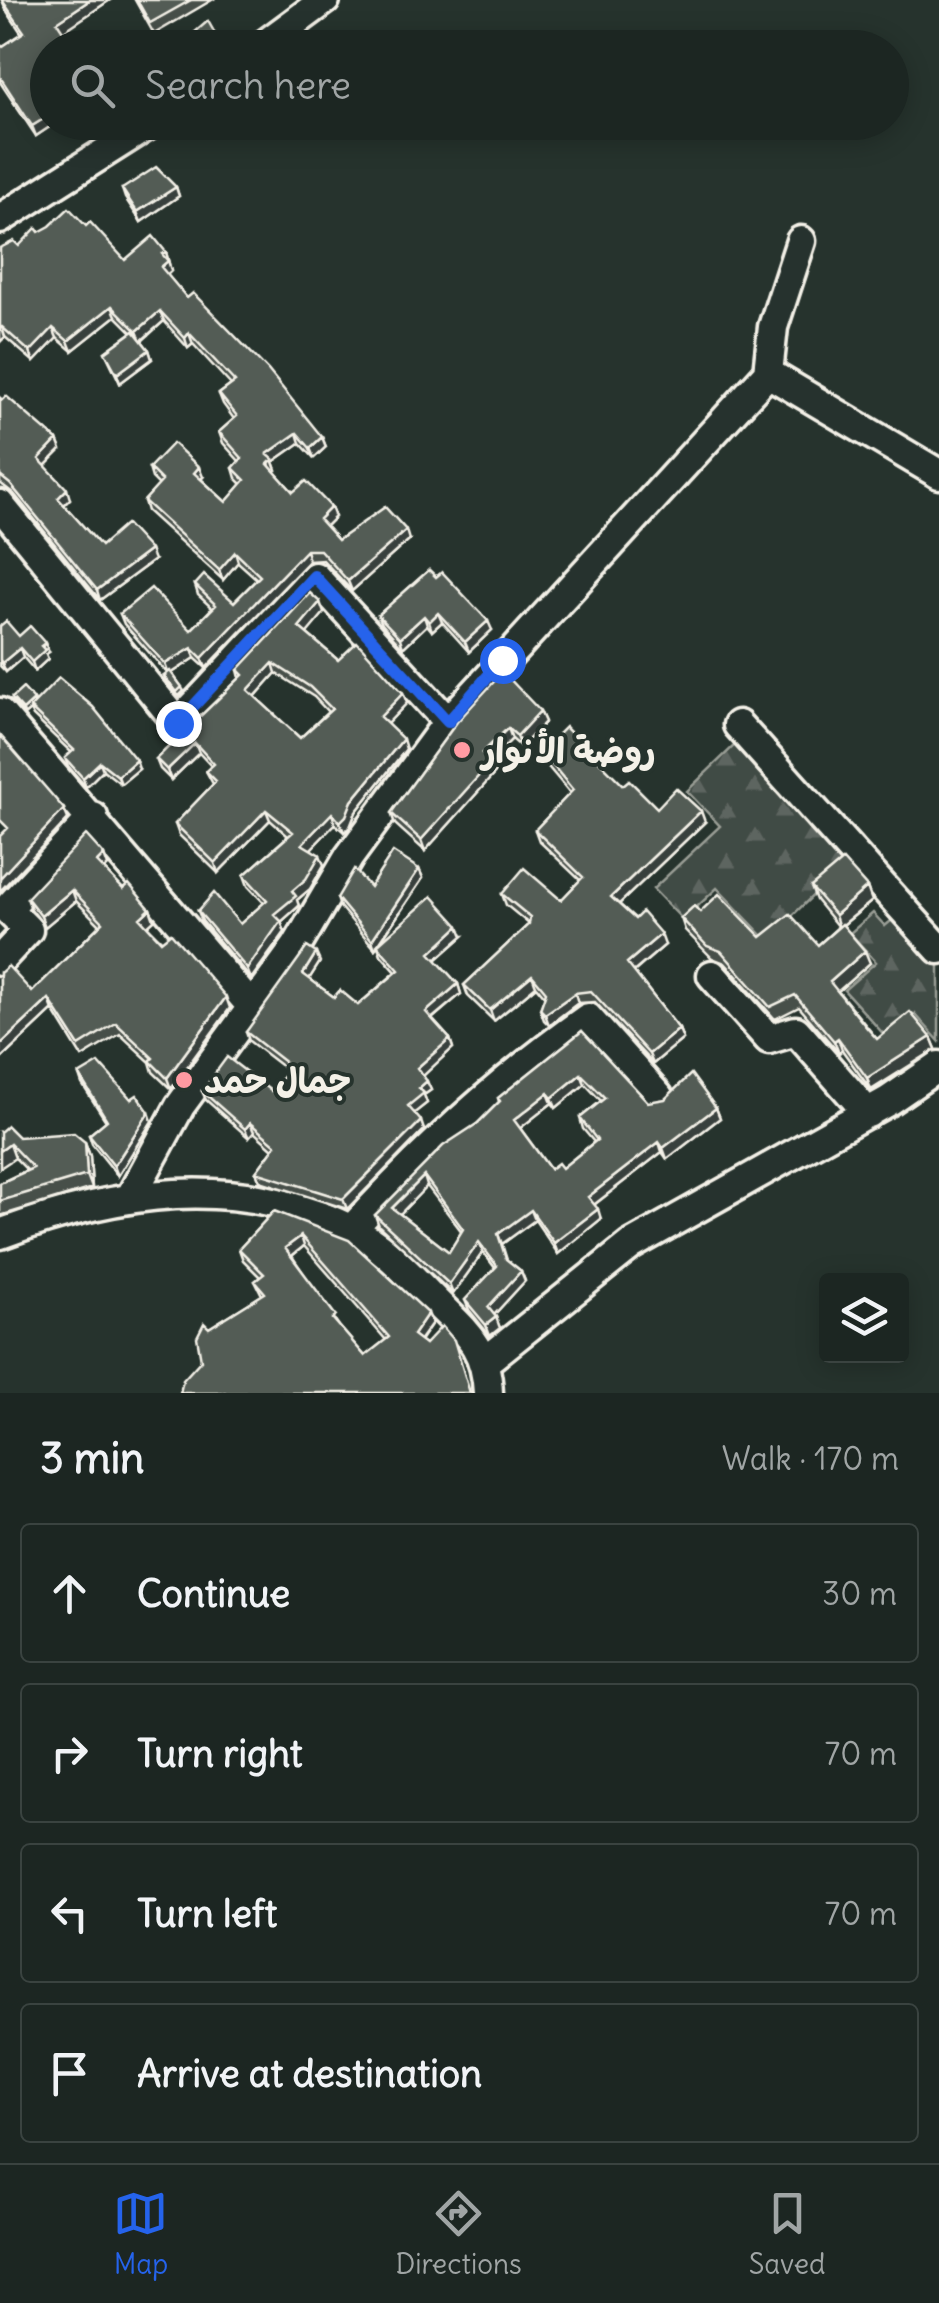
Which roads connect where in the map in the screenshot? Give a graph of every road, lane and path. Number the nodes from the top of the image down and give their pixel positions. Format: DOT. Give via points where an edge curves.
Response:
graph roads {
  1 [pos="325,0"];
  2 [pos="284,30"];
  3 [pos="125,140"];
  4 [pos="0,219"];
  5 [pos="798,249"];
  6 [pos="768,373"];
  7 [pos="939,474"];
  8 [pos="0,506"];
  9 [pos="0,713"];
  10 [pos="448,722"];
  11 [pos="738,725"];
  12 [pos="93,816"];
  13 [pos="939,949"];
  14 [pos="0,960"];
  15 [pos="712,975"];
  16 [pos="252,1007"];
  17 [pos="939,1066"];
  18 [pos="658,1096"];
  19 [pos="868,1113"];
  20 [pos="130,1198"];
  21 [pos="352,1229"];
  22 [pos="0,1234"];
  23 [pos="486,1361"];
  24 [pos="488,1393"];
  1 -- 2 [label="street"];
  3 -- 4 [label="street"];
  5 -- 6 [label="street" via="773,327"];
  6 -- 7 [label="street"];
  6 -- 10 [label="street"];
  8 -- 10 [label="street" via="178,723 314,576"];
  9 -- 12 [label="street"];
  10 -- 16 [label="street" via="349,857"];
  11 -- 13 [label="street"];
  12 -- 14 [label="street" via="7,909 28,930"];
  12 -- 16 [label="street"];
  15 -- 19 [label="street" via="769,1040 796,1030"];
  16 -- 20 [label="street" via="180,1106"];
  17 -- 19 [label="street"];
  18 -- 21 [label="street" via="588,1018 525,1063"];
  19 -- 23 [label="street" via="631,1245"];
  20 -- 21 [label="street" via="164,1192 254,1198"];
  20 -- 22 [label="street"];
  21 -- 23 [label="street" via="394,1258"];
  23 -- 24 [label="street"];
}
